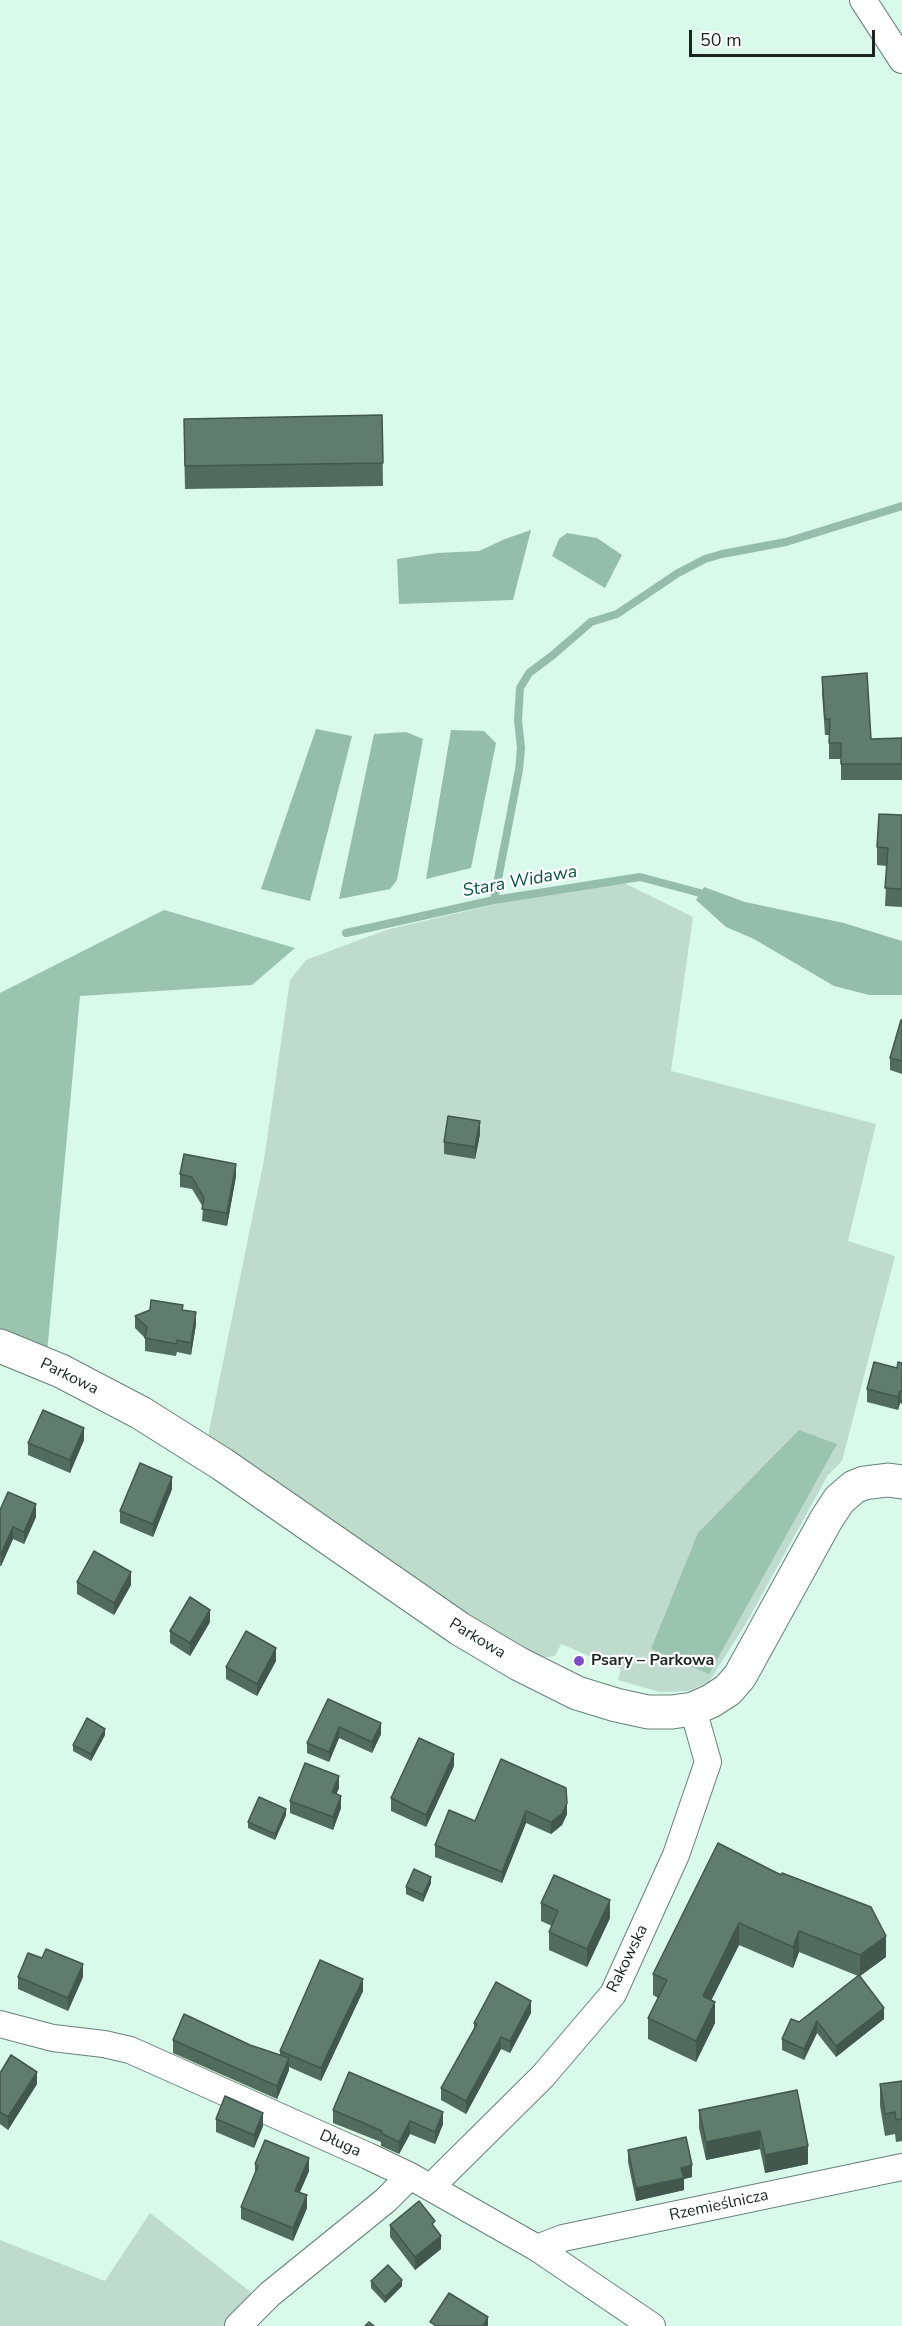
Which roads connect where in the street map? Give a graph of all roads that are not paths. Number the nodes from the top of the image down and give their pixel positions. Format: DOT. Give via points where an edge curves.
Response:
graph roads {
  1 [pos="863,0"];
  2 [pos="902,60"];
  3 [pos="0,1346"];
  4 [pos="902,1482"];
  5 [pos="693,1709"];
  6 [pos="0,2024"];
  7 [pos="902,2167"];
  8 [pos="420,2182"];
  9 [pos="537,2248"];
  10 [pos="238,2326"];
  11 [pos="652,2326"];
  1 -- 2 [label="street"];
  3 -- 5 [label="street, Parkowa" via="61,1371 141,1413 222,1464 460,1629 519,1664 577,1693 616,1705 648,1712"];
  4 -- 5 [label="street, Parkowa" via="874,1481 846,1492 826,1520 740,1676 728,1690"];
  5 -- 8 [label="street, Rakowska" via="708,1762 676,1855 613,1994 543,2076"];
  6 -- 8 [label="street, Długa" via="53,2038 130,2050"];
  7 -- 9 [label="street, Rzemieślnicza" via="563,2238"];
  8 -- 9 [label="street, Długa"];
  8 -- 10 [label="street, Rakowska" via="386,2199 270,2294"];
  9 -- 11 [label="street, Długa"];
}
